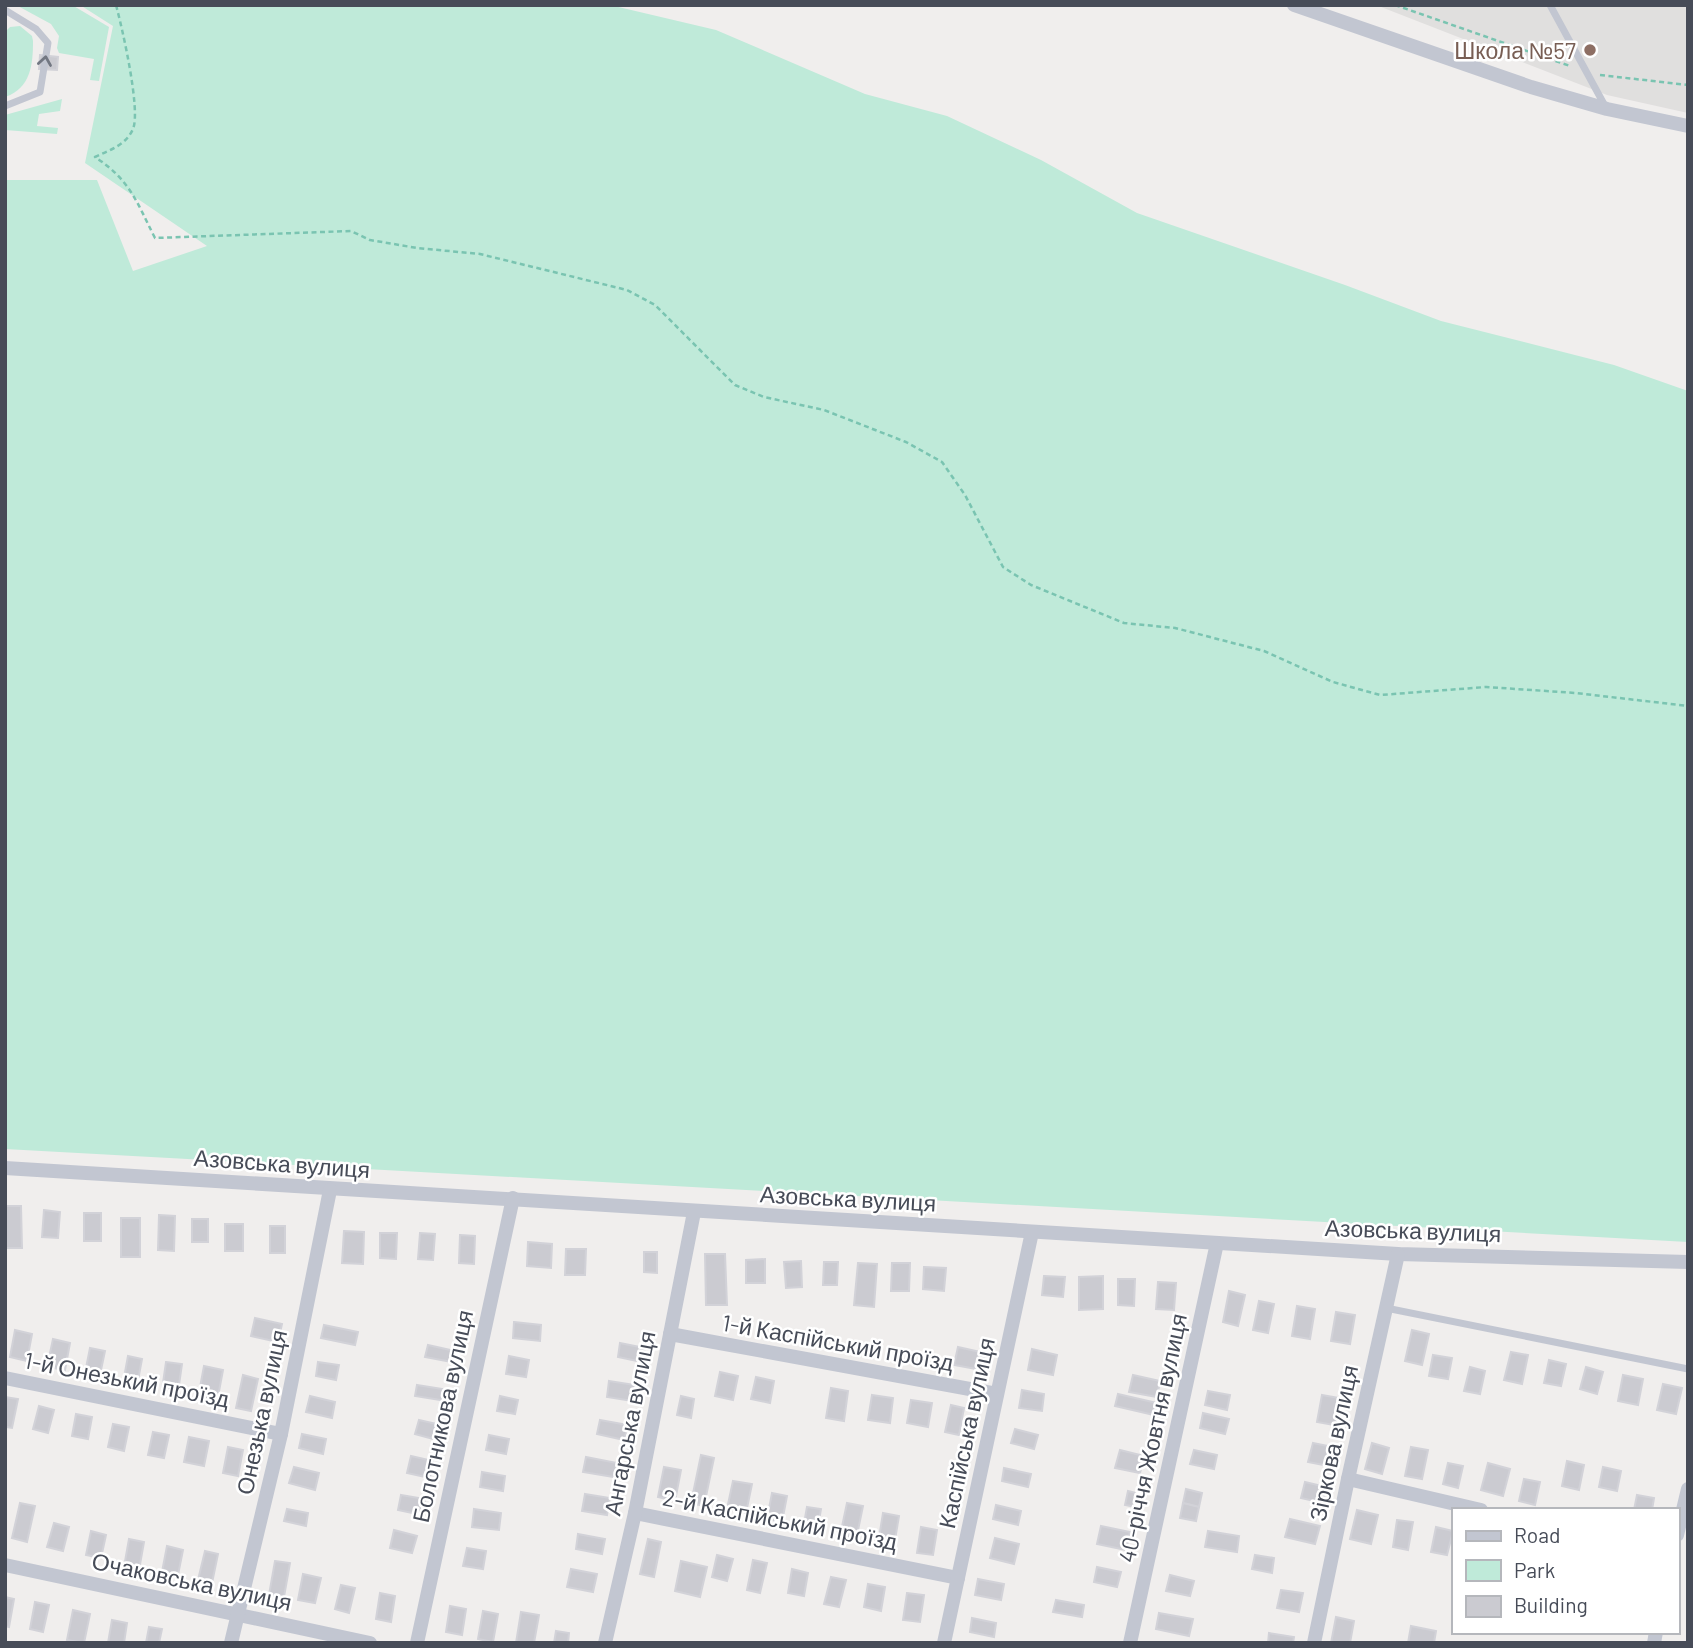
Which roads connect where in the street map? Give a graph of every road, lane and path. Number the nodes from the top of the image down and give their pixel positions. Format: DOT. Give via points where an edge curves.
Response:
graph roads {
  1 [pos="116,5"];
  2 [pos="1294,5"];
  3 [pos="1395,5"];
  4 [pos="1550,5"];
  5 [pos="5,10"];
  6 [pos="1587,72"];
  7 [pos="1688,85"];
  8 [pos="5,106"];
  9 [pos="1607,109"];
  10 [pos="1688,126"];
  11 [pos="1688,706"];
  12 [pos="5,1168"];
  13 [pos="330,1189"];
  14 [pos="513,1198"];
  15 [pos="694,1212"];
  16 [pos="1032,1232"];
  17 [pos="1217,1243"];
  18 [pos="1398,1254"];
  19 [pos="1688,1262"];
  20 [pos="1386,1308"];
  21 [pos="670,1334"];
  22 [pos="1688,1368"];
  23 [pos="5,1378"];
  24 [pos="997,1394"];
  25 [pos="281,1433"];
  26 [pos="1348,1479"];
  27 [pos="1688,1489"];
  28 [pos="1472,1508"];
  29 [pos="635,1513"];
  30 [pos="1679,1527"];
  31 [pos="5,1565"];
  32 [pos="958,1578"];
  33 [pos="237,1614"];
  34 [pos="231,1643"];
  35 [pos="370,1643"];
  36 [pos="417,1643"];
  37 [pos="605,1643"];
  38 [pos="944,1643"];
  39 [pos="1130,1643"];
  40 [pos="1314,1643"];
  1 -- 11 [label="path" via="131,73 134,127 123,145 95,157 116,171 133,193 155,238 351,231 370,240 480,254 627,290 655,305 734,385 764,397 824,410 906,442 942,462 1003,567 1031,585 1124,623 1175,628 1264,651 1333,682 1380,695 1486,687"];
  2 -- 9 [label="street"];
  3 -- 6 [label="path"];
  4 -- 6 [label="lane"];
  8 -- 5 [label="lane, one-way" via="40,92 48,43 36,29"];
  6 -- 7 [label="path"];
  6 -- 9 [label="lane"];
  9 -- 10 [label="street"];
  12 -- 13 [label="street, Азовська вулиця"];
  13 -- 14 [label="street, Азовська вулиця"];
  13 -- 25 [label="street, Онезька вулиця"];
  14 -- 15 [label="street, Азовська вулиця"];
  14 -- 36 [label="street, Болотникова вулиця"];
  15 -- 16 [label="street, Азовська вулиця"];
  15 -- 21 [label="street, Ангарська вулиця"];
  16 -- 17 [label="street, Азовська вулиця"];
  16 -- 24 [label="street, Каспійська вулиця"];
  17 -- 18 [label="street, Азовська вулиця"];
  17 -- 39 [label="street, 40-річчя Жовтня вулиця"];
  18 -- 19 [label="street, Азовська вулиця"];
  18 -- 20 [label="street, Зіркова вулиця"];
  20 -- 22 [label="lane"];
  20 -- 26 [label="street, Зіркова вулиця"];
  21 -- 24 [label="street, 1-й Каспійський проїзд"];
  21 -- 29 [label="street, Ангарська вулиця"];
  23 -- 25 [label="street, 1-й Онезький проїзд"];
  24 -- 32 [label="street, Каспійська вулиця"];
  25 -- 33 [label="street, Онезька вулиця"];
  26 -- 28 [label="street"];
  26 -- 40 [label="street, Зіркова вулиця"];
  27 -- 30 [label="street"];
  29 -- 32 [label="street, 2-й Каспійський проїзд"];
  29 -- 37 [label="street, Ангарська вулиця"];
  31 -- 33 [label="street, Очаковська вулиця"];
  32 -- 38 [label="street, Каспійська вулиця"];
  33 -- 34 [label="street, Онезька вулиця"];
  33 -- 35 [label="street, Очаковська вулиця"];
}
